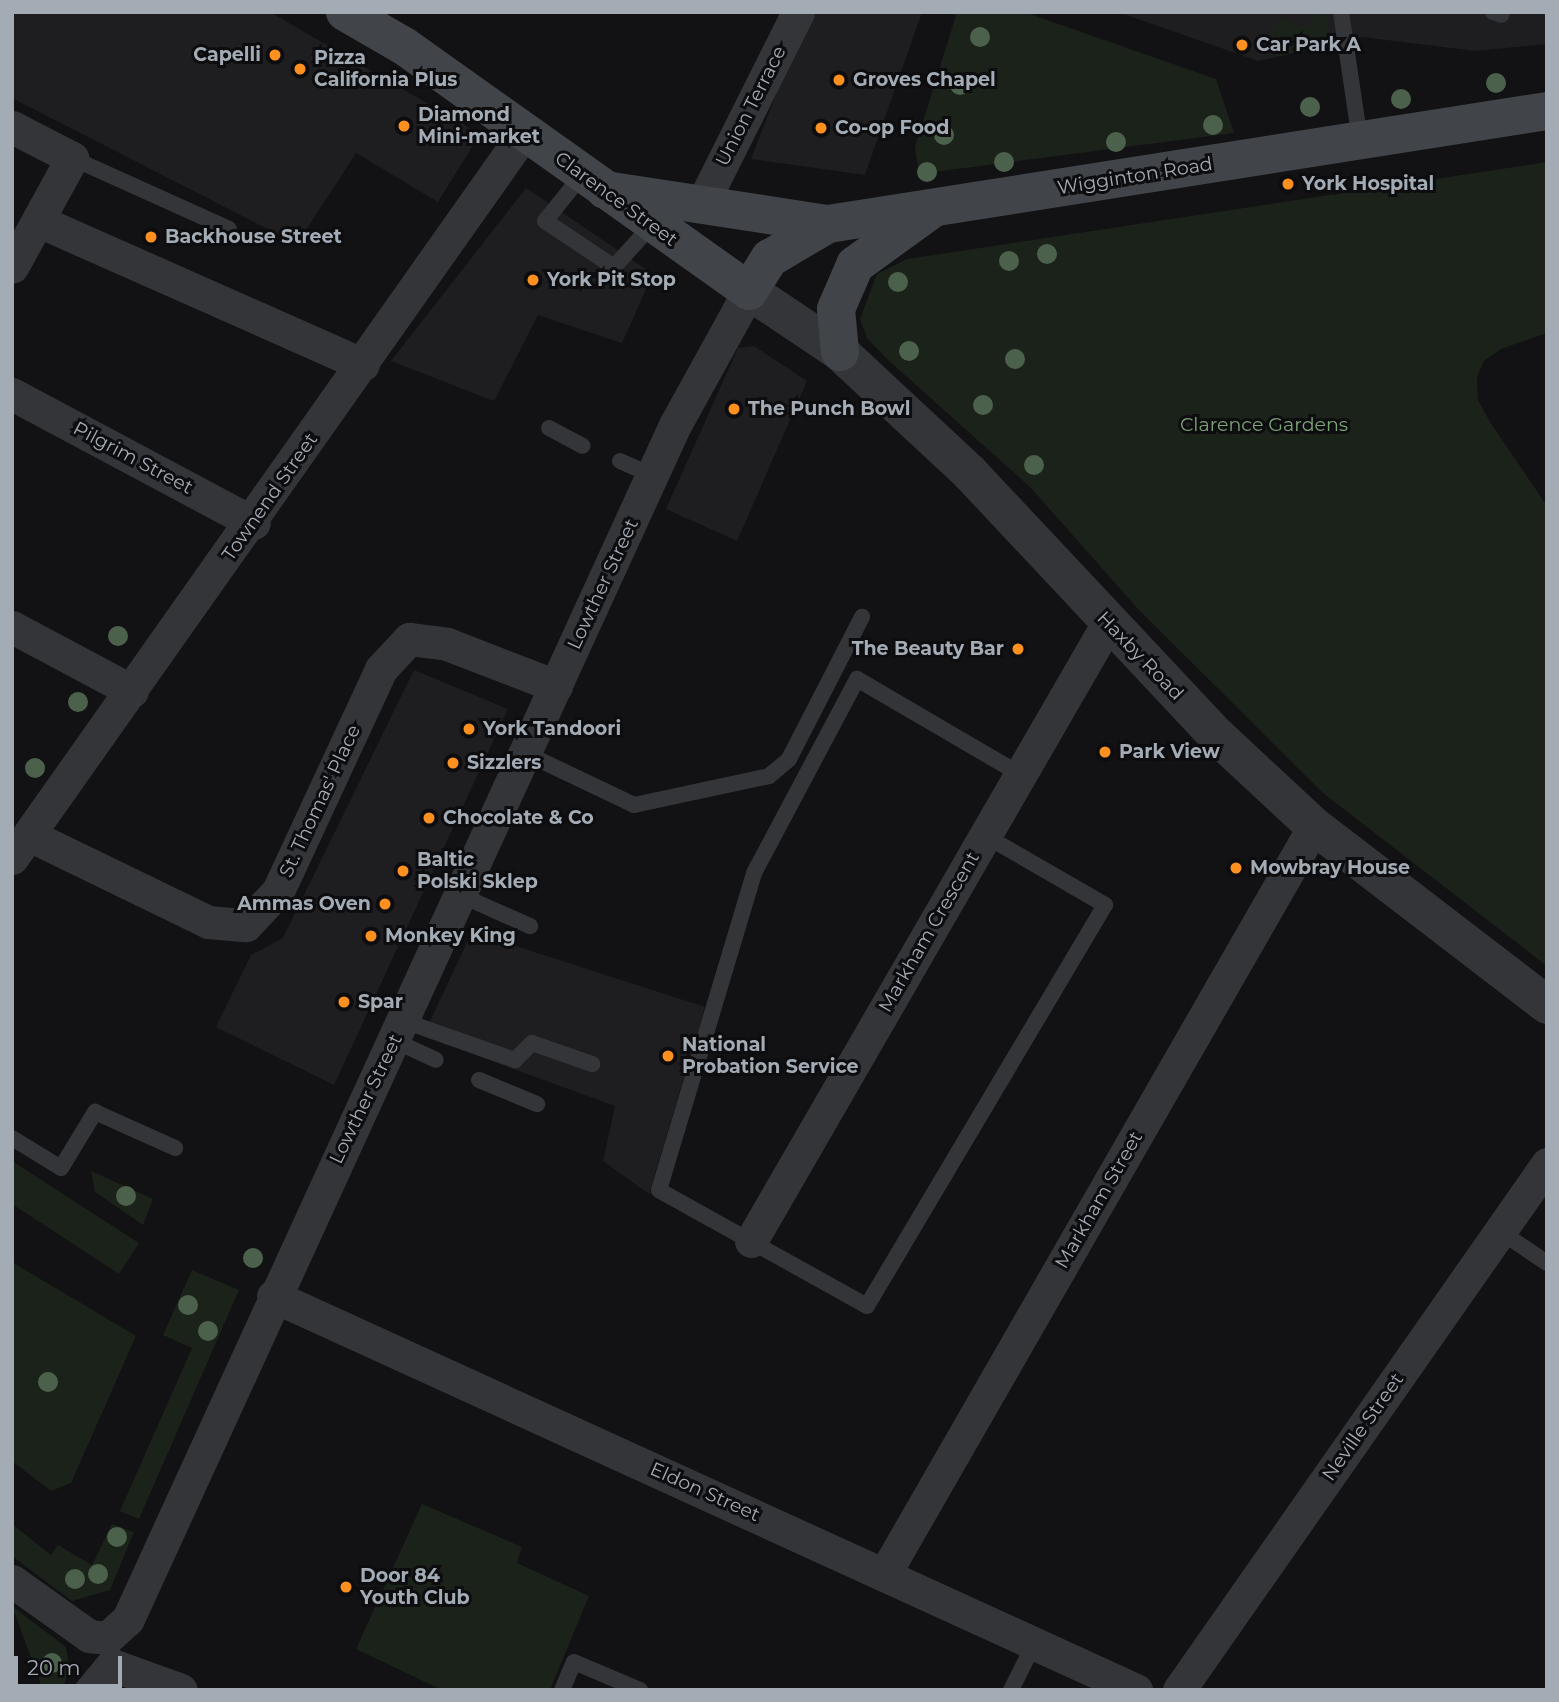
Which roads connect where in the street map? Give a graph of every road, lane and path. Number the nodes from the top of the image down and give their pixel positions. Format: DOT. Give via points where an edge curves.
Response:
graph roads {
  1 [pos="345,12"];
  2 [pos="798,12"];
  3 [pos="1341,12"];
  4 [pos="1547,111"];
  5 [pos="12,127"];
  6 [pos="524,133"];
  7 [pos="1360,140"];
  8 [pos="72,158"];
  9 [pos="593,182"];
  10 [pos="704,200"];
  11 [pos="935,207"];
  12 [pos="41,222"];
  13 [pos="828,224"];
  14 [pos="652,225"];
  15 [pos="229,229"];
  16 [pos="12,267"];
  17 [pos="749,291"];
  18 [pos="840,352"];
  19 [pos="363,365"];
  20 [pos="12,394"];
  21 [pos="549,428"];
  22 [pos="583,446"];
  23 [pos="620,461"];
  24 [pos="652,475"];
  25 [pos="254,523"];
  26 [pos="862,617"];
  27 [pos="1108,623"];
  28 [pos="12,627"];
  29 [pos="556,686"];
  30 [pos="132,691"];
  31 [pos="525,753"];
  32 [pos="1018,774"];
  33 [pos="1314,826"];
  34 [pos="984,835"];
  35 [pos="20,847"];
  36 [pos="458,894"];
  37 [pos="530,926"];
  38 [pos="1542,994"];
  39 [pos="399,1031"];
  40 [pos="436,1060"];
  41 [pos="592,1063"];
  42 [pos="479,1080"];
  43 [pos="537,1104"];
  44 [pos="12,1138"];
  45 [pos="175,1148"];
  46 [pos="1547,1164"];
  47 [pos="1501,1232"];
  48 [pos="751,1241"];
  49 [pos="1547,1263"];
  50 [pos="273,1296"];
  51 [pos="885,1573"];
  52 [pos="12,1581"];
  53 [pos="1036,1641"];
  54 [pos="110,1652"];
  55 [pos="91,1690"];
  56 [pos="181,1690"];
  57 [pos="562,1690"];
  58 [pos="640,1690"];
  59 [pos="1012,1690"];
  60 [pos="1136,1690"];
  61 [pos="1179,1690"];
  1 -- 6 [label="main road, Clarence Street"];
  2 -- 10 [label="street, Union Terrace"];
  3 -- 7 [label="lane"];
  4 -- 7 [label="main road, Wigginton Road"];
  5 -- 8 [label="street"];
  6 -- 9 [label="main road, Clarence Street"];
  6 -- 19 [label="street, Townend Street"];
  7 -- 11 [label="main road, Wigginton Road"];
  8 -- 12 [label="street"];
  8 -- 15 [label="lane"];
  9 -- 10 [label="main road"];
  9 -- 14 [label="main road, Clarence Street"];
  9 -- 14 [label="lane" via="545,221 614,267"];
  10 -- 13 [label="main road"];
  11 -- 13 [label="main road, Wigginton Road"];
  11 -- 18 [label="main road" via="856,265 836,309"];
  12 -- 16 [label="street"];
  12 -- 19 [label="street"];
  13 -- 17 [label="main road, Wigginton Road" via="770,258"];
  14 -- 17 [label="main road, Clarence Street"];
  17 -- 18 [label="street, Haxby Road"];
  17 -- 24 [label="street, Lowther Street"];
  18 -- 27 [label="street, Haxby Road" via="970,472"];
  19 -- 25 [label="street, Townend Street"];
  20 -- 25 [label="street, Pilgrim Street"];
  21 -- 22 [label="lane"];
  23 -- 24 [label="lane"];
  24 -- 29 [label="street, Lowther Street"];
  25 -- 30 [label="street, Townend Street"];
  26 -- 31 [label="lane" via="789,759 769,776 634,805"];
  27 -- 32 [label="street, Markham Crescent"];
  27 -- 33 [label="street, Haxby Road"];
  28 -- 30 [label="street"];
  29 -- 31 [label="street, Lowther Street"];
  29 -- 35 [label="street, St. Thomas' Place" via="447,644 409,639 381,669 278,891 246,925 208,922"];
  30 -- 35 [label="street, Townend Street"];
  31 -- 36 [label="street, Lowther Street"];
  32 -- 34 [label="street, Markham Crescent"];
  32 -- 48 [label="lane" via="857,678 754,873 659,1190"];
  33 -- 38 [label="street, Haxby Road"];
  33 -- 51 [label="street, Markham Street"];
  34 -- 48 [label="street, Markham Crescent"];
  34 -- 48 [label="lane" via="1105,905 867,1306"];
  36 -- 37 [label="lane"];
  36 -- 39 [label="street, Lowther Street"];
  39 -- 40 [label="lane"];
  39 -- 41 [label="lane" via="515,1060 532,1043"];
  39 -- 50 [label="street, Lowther Street"];
  42 -- 43 [label="lane"];
  44 -- 45 [label="lane" via="61,1168 95,1112"];
  46 -- 47 [label="street, Neville Street"];
  47 -- 49 [label="lane"];
  47 -- 61 [label="street, Neville Street"];
  50 -- 51 [label="street, Eldon Street"];
  50 -- 54 [label="street, Lowther Street"];
  51 -- 53 [label="street, Eldon Street"];
  52 -- 54 [label="street"];
  53 -- 59 [label="lane"];
  53 -- 60 [label="street, Eldon Street"];
  54 -- 55 [label="street, Lowther Street"];
  54 -- 56 [label="street"];
  57 -- 58 [label="lane" via="575,1662"];
}
